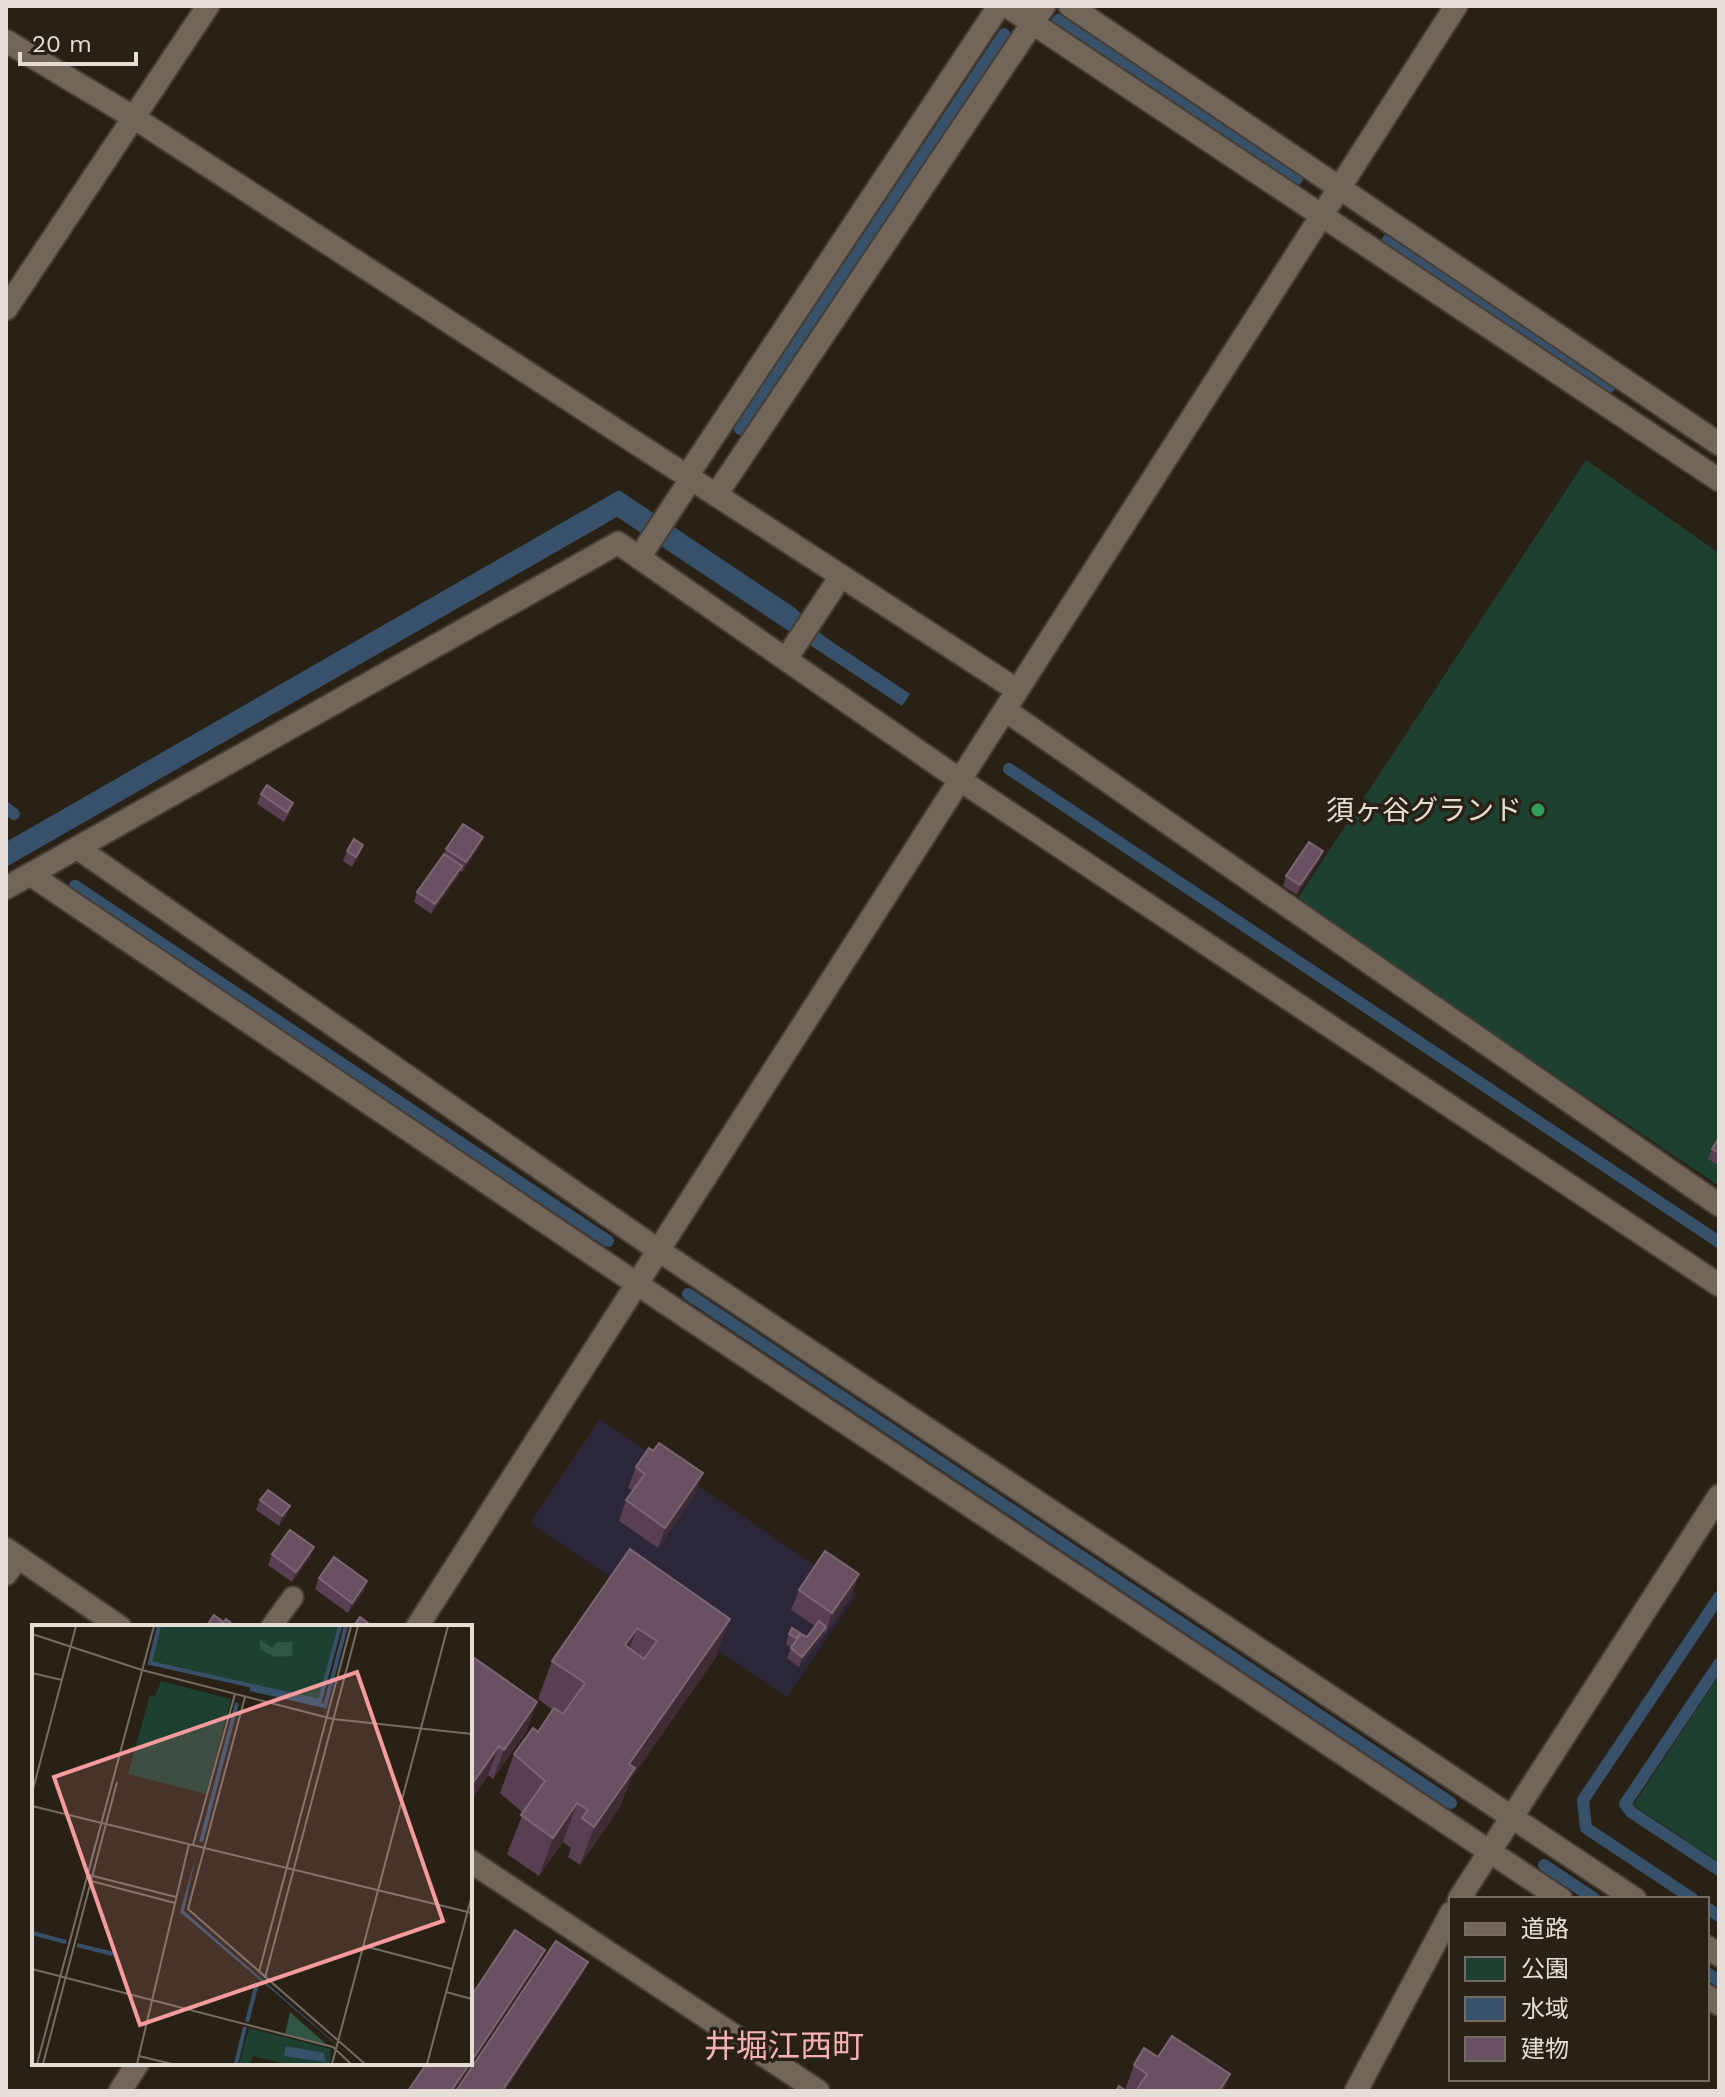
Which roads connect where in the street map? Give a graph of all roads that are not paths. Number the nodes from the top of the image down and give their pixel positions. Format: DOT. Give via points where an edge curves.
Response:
graph roads {
  1 [pos="208,6"];
  2 [pos="999,6"];
  3 [pos="1007,6"];
  4 [pos="1070,6"];
  5 [pos="1456,6"];
  6 [pos="1038,15"];
  7 [pos="6,41"];
  8 [pos="133,117"];
  9 [pos="1340,186"];
  10 [pos="1321,215"];
  11 [pos="6,309"];
  12 [pos="1719,444"];
  13 [pos="689,478"];
  14 [pos="1719,480"];
  15 [pos="716,495"];
  16 [pos="645,549"];
  17 [pos="841,576"];
  18 [pos="792,650"];
  19 [pos="1017,690"];
  20 [pos="1005,710"];
  21 [pos="960,780"];
  22 [pos="79,849"];
  23 [pos="31,875"];
  24 [pos="6,888"];
  25 [pos="1719,1205"];
  26 [pos="658,1250"];
  27 [pos="637,1284"];
  28 [pos="1719,1285"];
  29 [pos="1719,1496"];
  30 [pos="10,1560"];
  31 [pos="293,1597"];
  32 [pos="117,1625"];
  33 [pos="272,1625"];
  34 [pos="418,1625"];
  35 [pos="1510,1817"];
  36 [pos="1488,1850"];
  37 [pos="472,1862"];
  38 [pos="1460,1897"];
  39 [pos="1558,1897"];
  40 [pos="1632,1897"];
  41 [pos="1449,1917"];
  42 [pos="137,2065"];
  43 [pos="120,2091"];
  44 [pos="818,2091"];
  45 [pos="1356,2091"];
  1 -- 8 [label="street"];
  2 -- 13 [label="street"];
  3 -- 6 [label="street"];
  4 -- 9 [label="street"];
  5 -- 9 [label="street"];
  6 -- 10 [label="street"];
  6 -- 15 [label="street"];
  7 -- 8 [label="street"];
  8 -- 11 [label="street"];
  8 -- 13 [label="street"];
  9 -- 10 [label="street"];
  9 -- 12 [label="street"];
  10 -- 14 [label="street"];
  10 -- 19 [label="street"];
  13 -- 15 [label="street"];
  13 -- 16 [label="street"];
  15 -- 17 [label="street"];
  16 -- 18 [label="street"];
  16 -- 22 [label="street" via="618,543"];
  17 -- 18 [label="street"];
  17 -- 19 [label="street"];
  18 -- 21 [label="street"];
  19 -- 20 [label="street"];
  20 -- 21 [label="street"];
  20 -- 25 [label="street"];
  21 -- 26 [label="street"];
  21 -- 28 [label="street"];
  22 -- 23 [label="street"];
  22 -- 26 [label="street"];
  23 -- 24 [label="street"];
  23 -- 27 [label="street"];
  26 -- 27 [label="street"];
  26 -- 35 [label="street"];
  27 -- 34 [label="street"];
  27 -- 36 [label="street"];
  29 -- 35 [label="street"];
  30 -- 32 [label="street"];
  31 -- 33 [label="lane"];
  35 -- 36 [label="street"];
  35 -- 40 [label="street"];
  36 -- 38 [label="street"];
  36 -- 39 [label="street"];
  37 -- 44 [label="street"];
  41 -- 45 [label="street"];
  42 -- 43 [label="street"];
}
